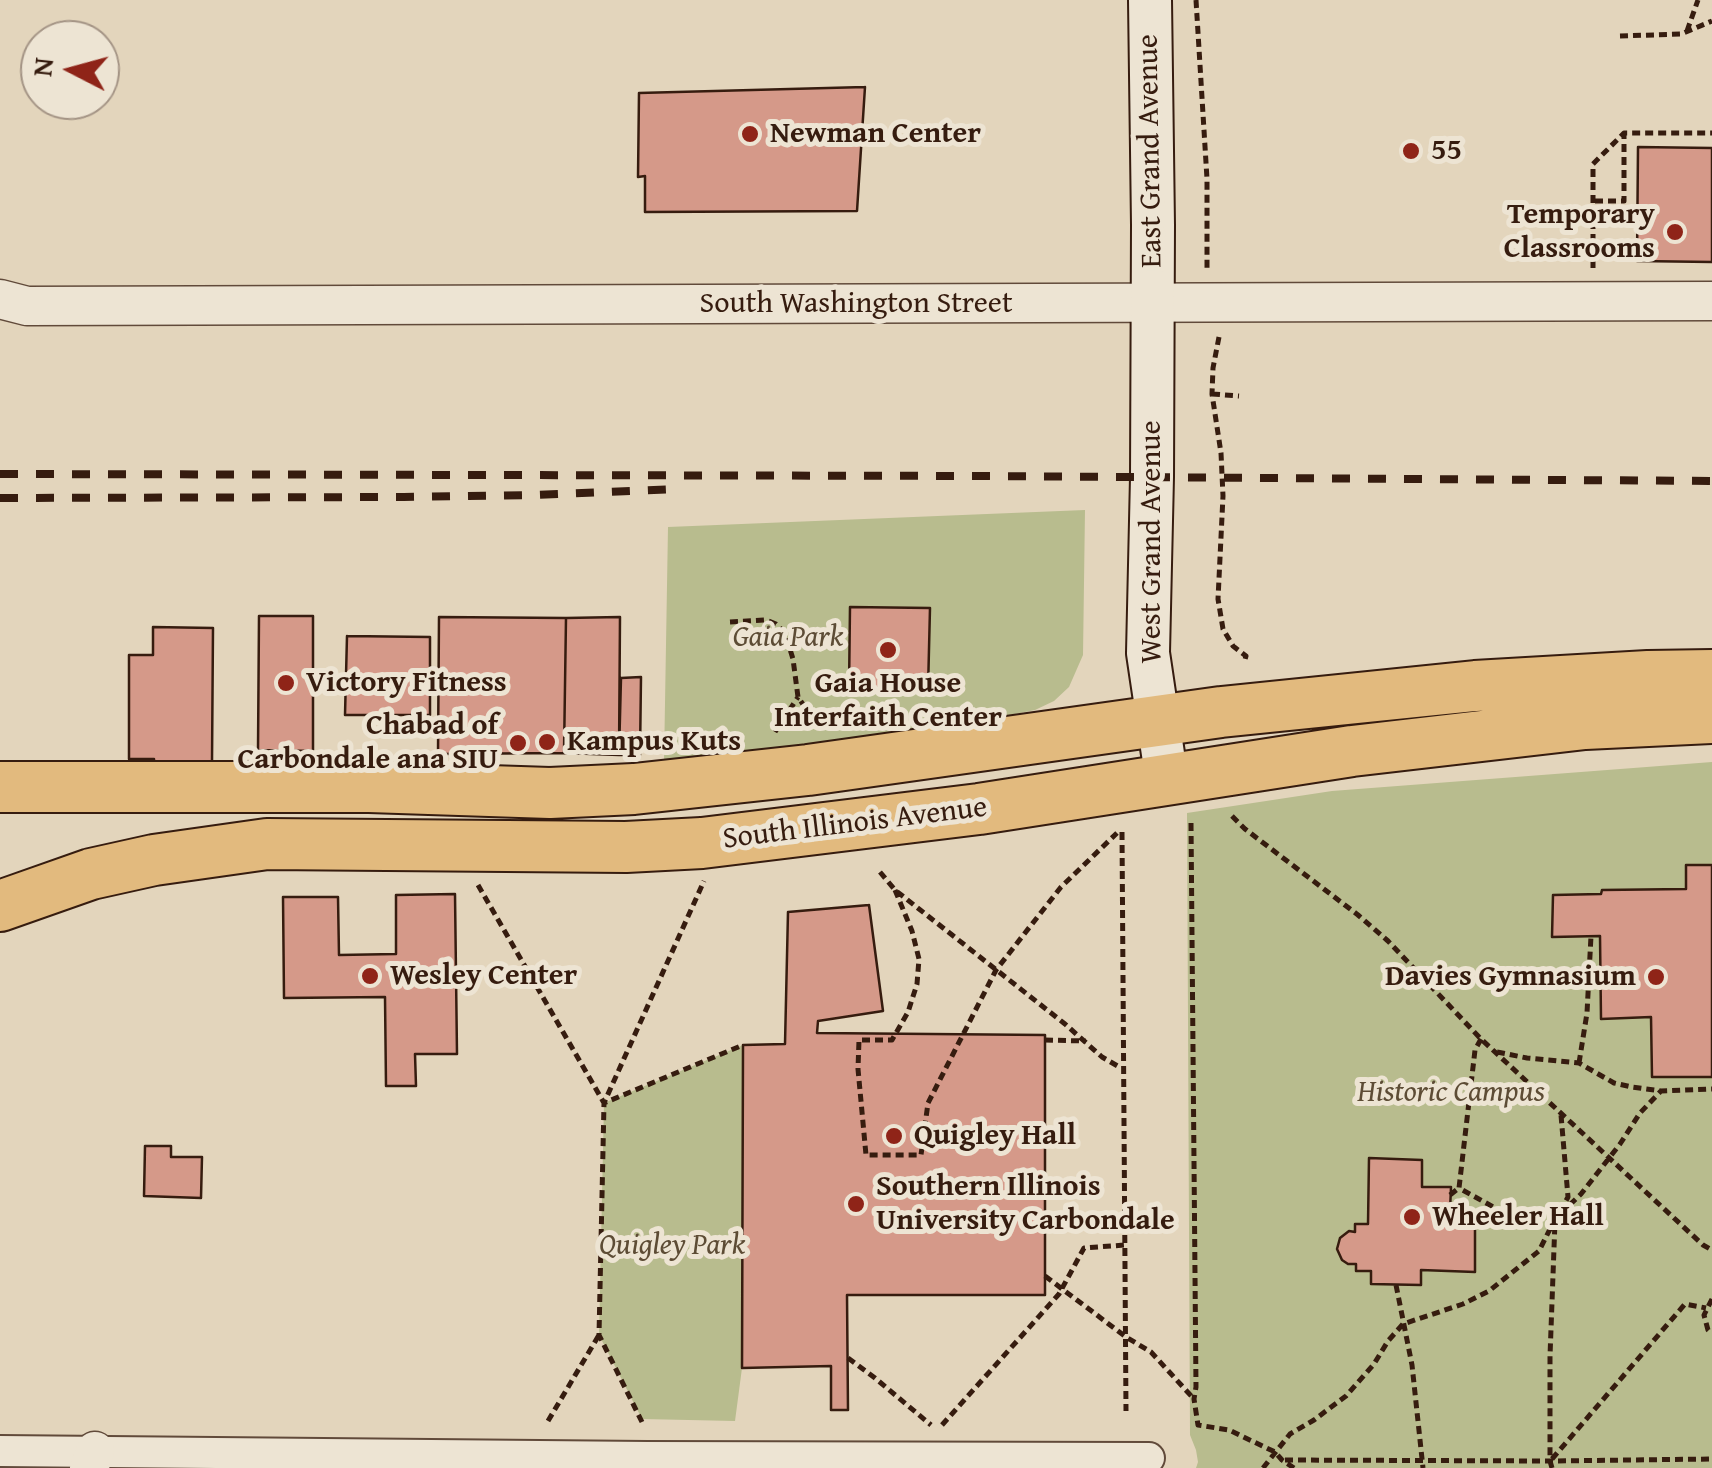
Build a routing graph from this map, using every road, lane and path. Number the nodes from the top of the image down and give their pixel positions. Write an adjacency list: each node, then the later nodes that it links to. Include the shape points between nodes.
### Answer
1 (1150, 0): 14 (main road, East Grand Avenue)
2 (1196, 0): 10 (path)
3 (1698, 0): 5 (path)
4 (1712, 21): 5 (path)
5 (1687, 32): 6 (path)
6 (1620, 36)
7 (1712, 132): 8 (path)
8 (1624, 133): 9 (path, via 1593,164); 9 (path, via 1624,202)
9 (1593, 201): 13 (path)
10 (1210, 282)
11 (0, 299): 14 (street, South Washington Street, via 27,306)
12 (1712, 301): 13 (street, South Washington Street)
13 (1593, 302): 14 (street, South Washington Street)
14 (1153, 303): 23 (main road, West Grand Avenue, via 1148,653)
15 (1219, 340): 16 (path)
16 (1212, 394): 17 (path); 19 (path, via 1223,496 1218,600 1228,639 1246,656)
17 (1239, 396)
18 (730, 622): 21 (path, via 766,620 785,633)
19 (1244, 662)
20 (1712, 676): 23 (highway, South Illinois Avenue, via 1474,686)
21 (798, 697): 24 (path); 25 (path)
22 (1712, 718): 27 (highway, South Illinois Avenue, via 1585,724 1352,752)
23 (1158, 720): 26 (highway, South Illinois Avenue, via 634,789); 27 (main road, West Grand Avenue)
24 (774, 733)
25 (830, 738)
26 (0, 788)
27 (1179, 802): 29 (highway, South Illinois Avenue, via 961,812); 63 (path)
28 (1232, 816): 36 (path, via 1378,932)
29 (722, 841): 33 (highway, South Illinois Avenue, via 626,847 267,844 91,874); 45 (path)
30 (880, 872): 32 (path)
31 (477, 882): 45 (path)
32 (895, 890): 35 (path); 35 (path, via 919,960 917,984 892,1040 859,1040 866,1155 921,1156 928,1103)
33 (0, 906)
34 (1590, 936): 41 (path)
35 (996, 970): 38 (path); 42 (path, via 1061,887 1119,833)
36 (1481, 1039): 40 (path); 48 (path)
37 (1045, 1040): 38 (path)
38 (1086, 1041): 42 (path)
39 (744, 1044): 45 (path)
40 (1496, 1052): 41 (path); 46 (path)
41 (1579, 1062): 44 (path, via 1614,1082)
42 (1122, 1069): 51 (path)
43 (1712, 1090): 44 (path)
44 (1661, 1091): 47 (path)
45 (604, 1102): 60 (path)
46 (1561, 1114): 47 (path); 50 (path, via 1568,1196)
47 (1609, 1158): 50 (path); 52 (path)
48 (1459, 1188): 49 (path); 50 (path, via 1497,1210)
49 (1450, 1195)
50 (1555, 1219): 58 (path, via 1539,1251 1489,1291); 76 (path)
51 (1125, 1244): 55 (path, via 1084,1248); 61 (path)
52 (1712, 1250)
53 (1045, 1276): 55 (path)
54 (1396, 1285): 58 (path)
55 (1062, 1288): 61 (path); 68 (path)
56 (1712, 1299): 57 (path)
57 (1706, 1308): 59 (path); 76 (path, via 1686,1304)
58 (1404, 1324): 70 (path, via 1346,1396); 73 (path)
59 (1712, 1334)
60 (600, 1336): 65 (path); 66 (path)
61 (1126, 1337): 63 (path, via 1151,1352); 64 (path)
62 (848, 1358): 67 (path)
63 (1194, 1399): 70 (path, via 1198,1425 1229,1430)
64 (1126, 1411)
65 (548, 1422)
66 (642, 1422)
67 (930, 1425)
68 (942, 1425)
69 (0, 1451): 74 (street)
70 (1275, 1452): 75 (path); 77 (path)
71 (1150, 1458): 74 (street)
72 (1712, 1458): 76 (path)
73 (1422, 1459): 75 (path); 76 (path); 79 (path)
74 (92, 1460)
75 (1282, 1460): 78 (path)
76 (1551, 1465)
77 (1263, 1468)
78 (1294, 1468)
79 (1423, 1468)

